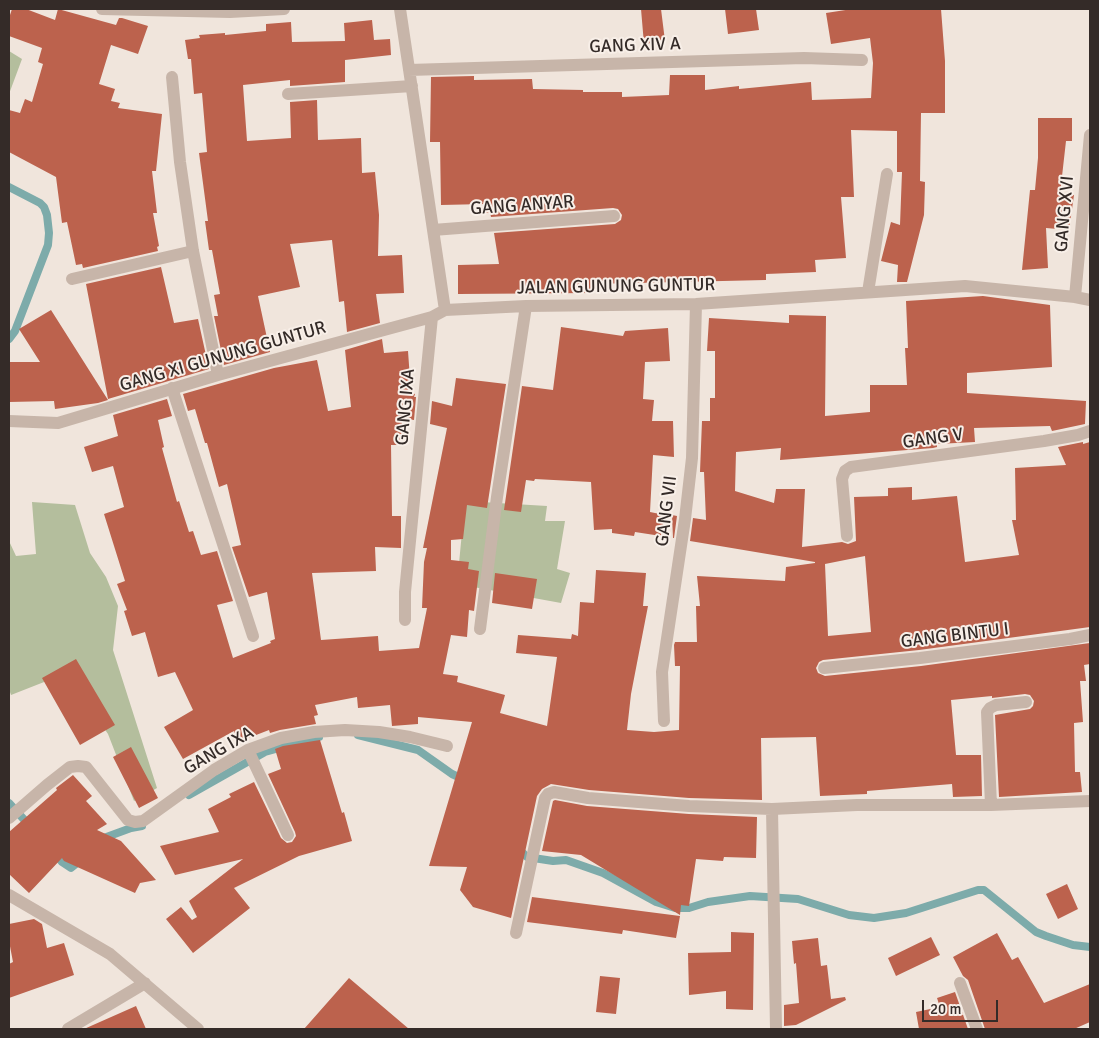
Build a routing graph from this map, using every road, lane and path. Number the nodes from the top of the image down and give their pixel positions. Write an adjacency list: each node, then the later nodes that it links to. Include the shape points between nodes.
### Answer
1 (102, 9): 2 (street)
2 (148, 9): 3 (street, via 230,12)
3 (284, 9)
4 (400, 9): 6 (street)
5 (862, 60): 6 (street, GANG XIV A, via 804,58)
6 (409, 70): 8 (street)
7 (172, 77): 14 (street)
8 (412, 86): 9 (street); 13 (street)
9 (288, 94)
10 (1090, 135): 17 (street, GANG XVI)
11 (887, 174): 16 (street)
12 (614, 216): 13 (street, GANG ANYAR)
13 (433, 230): 21 (street)
14 (193, 251): 15 (street); 23 (street)
15 (72, 279)
16 (868, 292): 17 (street, JALAN GUNUNG GUNTUR, via 966,286); 19 (street, JALAN GUNUNG GUNTUR)
17 (1076, 297): 18 (street, JALAN GUNUNG GUNTUR)
18 (1090, 300)
19 (696, 304): 20 (street, JALAN GUNUNG GUNTUR); 34 (street, GANG VII, via 692,458 662,672)
20 (526, 306): 21 (street, JALAN GUNUNG GUNTUR); 29 (street)
21 (445, 310): 22 (street, GANG XI GUNUNG GUNTUR)
22 (432, 317): 23 (street, GANG XI GUNUNG GUNTUR); 28 (street, GANG IXA)
23 (218, 375): 24 (street, GANG XI GUNUNG GUNTUR)
24 (172, 388): 25 (street, GANG XI GUNUNG GUNTUR, via 58,423); 31 (street)
25 (9, 421)
26 (1090, 431): 27 (street, GANG V, via 1044,441 851,467 842,479)
27 (847, 536)
28 (405, 620)
29 (480, 629)
30 (1090, 635): 32 (street, GANG BINTU I)
31 (253, 636)
32 (824, 668)
33 (1026, 702): 38 (street, via 996,705 987,712)
34 (664, 721)
35 (447, 746): 36 (street, GANG IXA, via 410,737 345,730 281,738)
36 (248, 750): 40 (street, GANG IXA, via 143,821 128,820 86,768 78,766 70,767 47,784); 41 (street)
37 (1090, 801): 38 (street)
38 (991, 805): 39 (street)
39 (772, 808): 43 (street, via 689,806 554,792 548,794); 48 (street)
40 (9, 818)
41 (288, 835)
42 (9, 895): 44 (street, via 110,954)
43 (516, 933)
44 (145, 983): 46 (street); 47 (street)
45 (960, 983): 49 (street)
46 (68, 1029)
47 (198, 1029)
48 (776, 1029)
49 (977, 1029)

